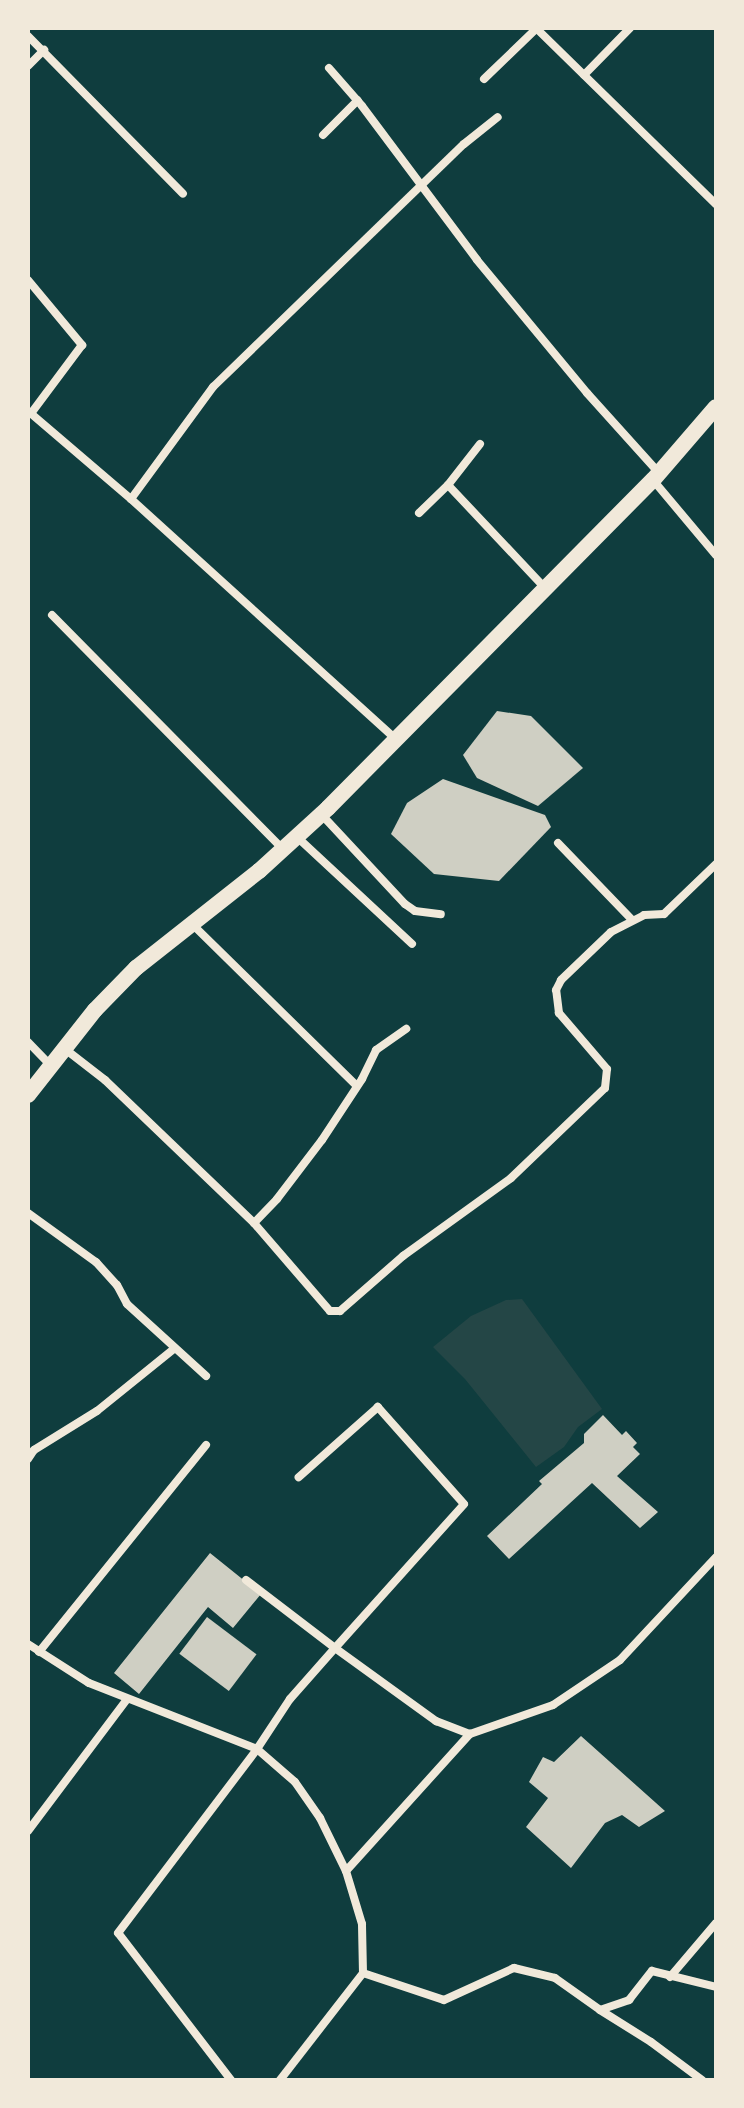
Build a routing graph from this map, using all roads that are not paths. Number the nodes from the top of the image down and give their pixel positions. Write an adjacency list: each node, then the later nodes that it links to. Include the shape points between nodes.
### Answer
1 (536, 28): 7 (street); 8 (street)
2 (630, 28): 7 (street)
3 (28, 36): 4 (street)
4 (44, 50): 5 (street); 13 (street)
5 (28, 66)
6 (329, 68): 9 (street)
7 (584, 75): 14 (street)
8 (484, 79)
9 (358, 100): 11 (street); 12 (street)
10 (498, 117): 12 (street)
11 (323, 135)
12 (422, 185): 19 (street); 21 (street, via 213,387)
13 (183, 194)
14 (716, 204)
15 (28, 280): 17 (street, via 82,345)
16 (716, 407): 19 (main road)
17 (30, 412): 21 (street)
18 (480, 444): 20 (street)
19 (656, 477): 23 (street); 24 (main road)
20 (448, 485): 22 (street); 24 (street)
21 (131, 499): 26 (street)
22 (419, 513)
23 (716, 555)
24 (544, 587): 26 (main road)
25 (52, 615): 30 (street)
26 (396, 739): 27 (main road)
27 (321, 814): 28 (main road); 32 (street, via 405,904 415,911)
28 (296, 836): 30 (main road); 35 (street)
29 (558, 843): 33 (street)
30 (283, 849): 34 (main road)
31 (716, 864): 33 (street, via 664,914)
32 (441, 914)
33 (632, 920): 43 (street, via 611,932 556,990 559,1013 607,1069 605,1088 511,1178 335,1312)
34 (192, 924): 38 (main road, via 136,968); 40 (street)
35 (412, 944)
36 (406, 1029): 40 (street, via 376,1050)
37 (28, 1042): 39 (street)
38 (65, 1048): 39 (main road); 43 (street)
39 (50, 1065): 41 (main road)
40 (357, 1086): 43 (street, via 307,1161)
41 (28, 1095)
42 (28, 1213): 44 (street, via 96,1262 127,1304)
43 (254, 1223)
44 (175, 1348): 45 (street); 47 (street)
45 (206, 1376)
46 (206, 1445): 53 (street)
47 (28, 1459)
48 (299, 1477): 52 (street, via 378,1407 464,1504)
49 (716, 1557): 55 (street, via 620,1660 553,1705)
50 (246, 1580): 52 (street)
51 (28, 1644): 53 (street)
52 (335, 1648): 55 (street, via 436,1721); 56 (street, via 290,1699)
53 (39, 1652): 54 (street)
54 (127, 1699): 56 (street); 57 (street)
55 (470, 1734): 58 (street)
56 (257, 1749): 58 (street, via 295,1782); 64 (street, via 118,1933)
57 (28, 1831)
58 (346, 1871): 60 (street, via 362,1924)
59 (716, 1923): 61 (street)
60 (363, 1973): 63 (street, via 444,2000 514,1968 555,1978); 65 (street)
61 (670, 1977): 62 (street); 63 (street, via 652,1971 629,2000)
62 (716, 1987)
63 (600, 2010): 66 (street)
64 (231, 2080)
65 (280, 2080)
66 (702, 2080)

